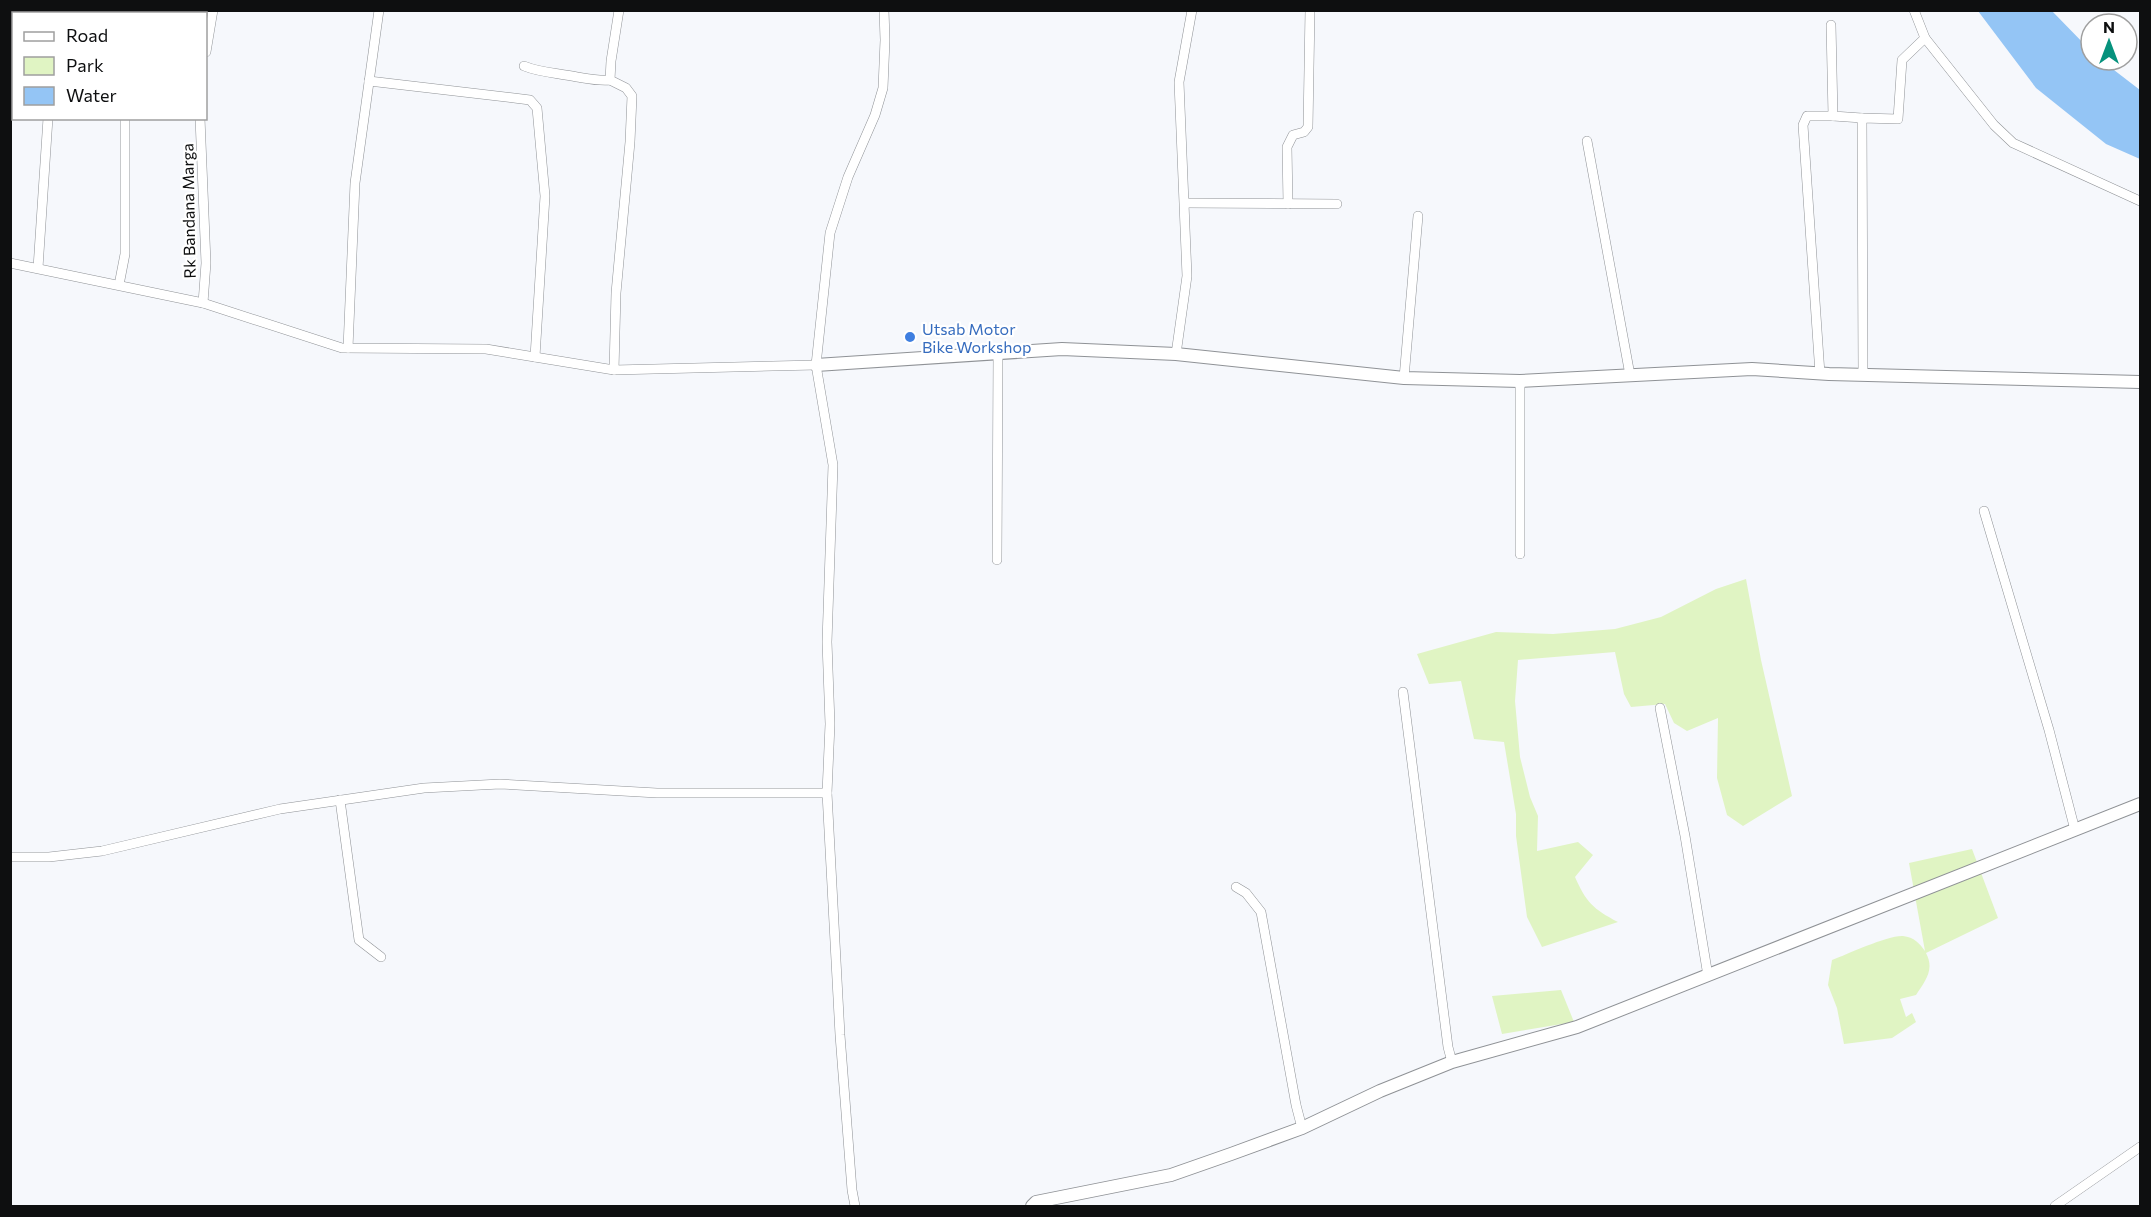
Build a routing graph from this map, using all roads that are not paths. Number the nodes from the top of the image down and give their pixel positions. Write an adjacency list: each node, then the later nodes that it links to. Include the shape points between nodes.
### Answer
1 (213, 10): 10 (street)
2 (379, 10): 13 (street)
3 (619, 10): 12 (street)
4 (884, 10): 33 (street, via 883,88 830,233)
5 (1192, 10): 21 (street, via 1179,82)
6 (1310, 10): 22 (street, via 1308,127 1293,135 1287,147)
7 (1914, 10): 9 (street)
8 (1831, 25): 14 (street)
9 (1924, 38): 15 (street, via 1902,60 1898,119); 20 (street, via 2013,143)
10 (207, 46)
11 (524, 66): 12 (street, via 592,81)
12 (610, 80): 34 (street, via 632,96 616,293)
13 (369, 81): 29 (street, via 355,183); 32 (street, via 530,100 537,108 545,196)
14 (1833, 116): 15 (street); 35 (street, via 1807,116 1803,125)
15 (1862, 118): 37 (street)
16 (48, 120): 26 (street)
17 (125, 120): 27 (street, via 125,254)
18 (200, 120): 28 (street, Rk Bandana Marga, via 206,262)
19 (1587, 141): 36 (street)
20 (2140, 201)
21 (1185, 203): 22 (street); 31 (street, via 1187,276)
22 (1288, 204): 23 (street)
23 (1337, 204)
24 (1418, 216): 38 (street)
25 (10, 263): 26 (street)
26 (38, 268): 27 (street)
27 (119, 285): 28 (street)
28 (203, 303): 29 (street)
29 (348, 348): 32 (street, via 486,349)
30 (998, 353): 31 (street, via 1062,349); 33 (street); 43 (street)
31 (1176, 354): 38 (street)
32 (535, 357): 34 (street)
33 (816, 365): 34 (street); 46 (street, via 833,465)
34 (614, 370)
35 (1820, 374): 36 (street, via 1752,369); 37 (street)
36 (1630, 375): 39 (street)
37 (1863, 375): 40 (street)
38 (1404, 378): 39 (street)
39 (1520, 381): 42 (street)
40 (2140, 382)
41 (1984, 511): 49 (street)
42 (1520, 554)
43 (997, 560)
44 (1403, 692): 54 (street)
45 (1660, 708): 53 (street)
46 (826, 793): 47 (street, via 657,793 500,784 424,788); 57 (street)
47 (340, 800): 50 (street, via 280,809 102,851); 52 (street, via 358,940)
48 (2140, 804): 49 (street)
49 (2075, 830): 53 (street)
50 (10, 857)
51 (1236, 887): 55 (street, via 1261,912)
52 (381, 957)
53 (1708, 976): 54 (street, via 1577,1027)
54 (1452, 1062): 55 (street)
55 (1302, 1128): 58 (street, via 1171,1175 1036,1202)
56 (2140, 1147): 59 (street)
57 (855, 1206)
58 (1032, 1206)
59 (2055, 1206)

